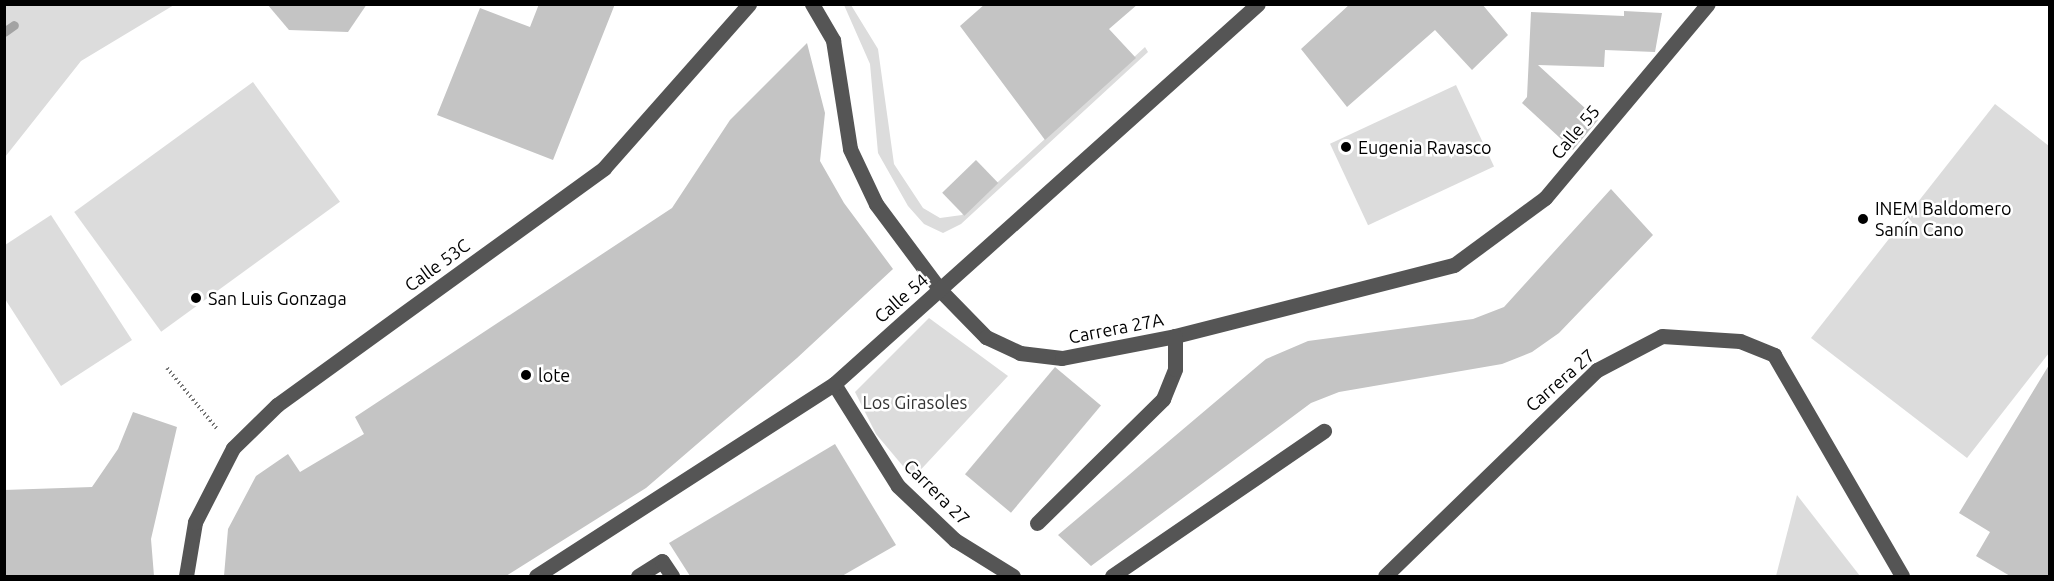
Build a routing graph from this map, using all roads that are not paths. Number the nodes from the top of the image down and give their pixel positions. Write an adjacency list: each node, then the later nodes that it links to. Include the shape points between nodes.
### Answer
1 (749, 4): 11 (street, Calle 53C, via 604,168 277,405 233,448 195,522)
2 (812, 4): 6 (street, Carrera 27A, via 842,70 857,173)
3 (1258, 4): 6 (street, Calle 54)
4 (1708, 4): 5 (street, Calle 55, via 1545,198)
5 (1454, 265): 7 (street, Carrera 27A)
6 (940, 290): 7 (street, Carrera 27A, via 986,337 1020,353 1062,358); 8 (street, Calle 54)
7 (1176, 336): 10 (street, via 1176,369 1163,399)
8 (834, 384): 12 (street, Calle 54); 15 (street, Carrera 27, via 898,486 956,540)
9 (1324, 430): 16 (street)
10 (1037, 523)
11 (186, 576)
12 (536, 576)
13 (638, 576): 14 (street, via 662,561)
14 (672, 576)
15 (1013, 576)
16 (1112, 576)
17 (1385, 576): 18 (street, Carrera 27, via 1597,370 1662,336 1740,341 1774,355)
18 (1902, 576)

